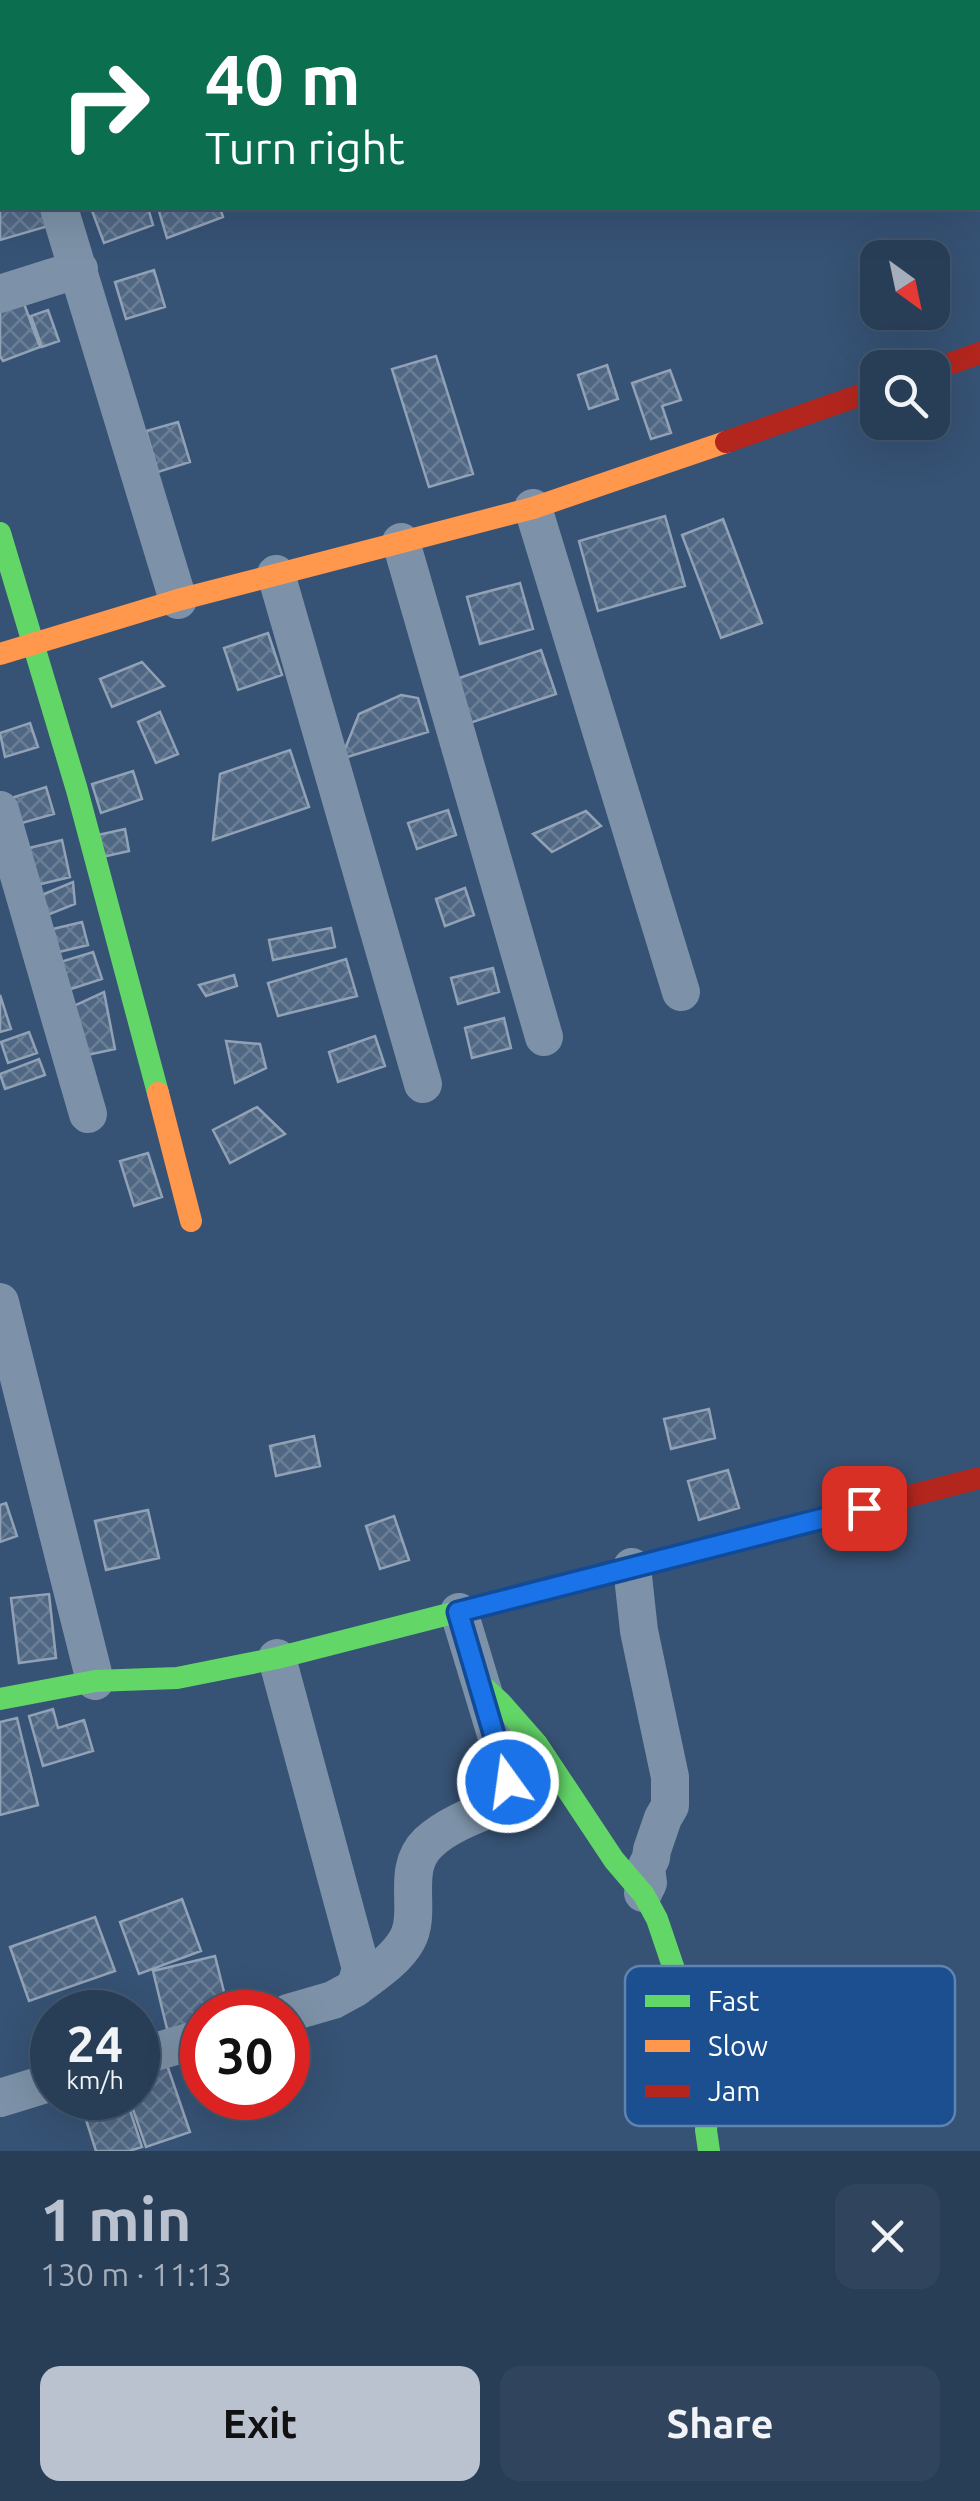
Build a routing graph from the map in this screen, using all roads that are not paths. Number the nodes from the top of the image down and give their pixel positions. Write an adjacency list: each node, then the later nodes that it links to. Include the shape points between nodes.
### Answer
1 (61, 210): 2 (street)
2 (79, 269): 3 (street); 11 (street)
3 (0, 294)
4 (980, 354): 5 (street)
5 (950, 364)
6 (860, 395): 7 (street)
7 (533, 508): 9 (street); 15 (street)
8 (0, 534): 12 (street)
9 (401, 542): 10 (street); 16 (street)
10 (276, 574): 11 (street); 17 (street)
11 (178, 600): 12 (street)
12 (36, 644): 13 (street); 19 (street)
13 (0, 654)
14 (0, 810): 18 (street)
15 (681, 992)
16 (544, 1037)
17 (423, 1084)
18 (88, 1114)
19 (191, 1221)
20 (0, 1302): 25 (street)
21 (980, 1478): 22 (street)
22 (632, 1567): 23 (street); 30 (street, via 670,1776 670,1806)
23 (458, 1612): 24 (street); 26 (street)
24 (277, 1658): 25 (street, via 177,1678); 32 (street, via 361,1968)
25 (96, 1681): 27 (street)
26 (480, 1684): 28 (street); 29 (street, via 528,1732)
27 (0, 1700)
28 (508, 1782): 29 (street, via 530,1784); 32 (street, via 512,1800 424,1846 406,1942)
29 (592, 1826): 30 (street)
30 (643, 1893): 31 (street)
31 (675, 1966)
32 (355, 1988): 33 (street)
33 (310, 2007)
34 (30, 2089): 35 (street)
35 (0, 2098)
36 (705, 2126): 37 (street)
37 (710, 2151)

